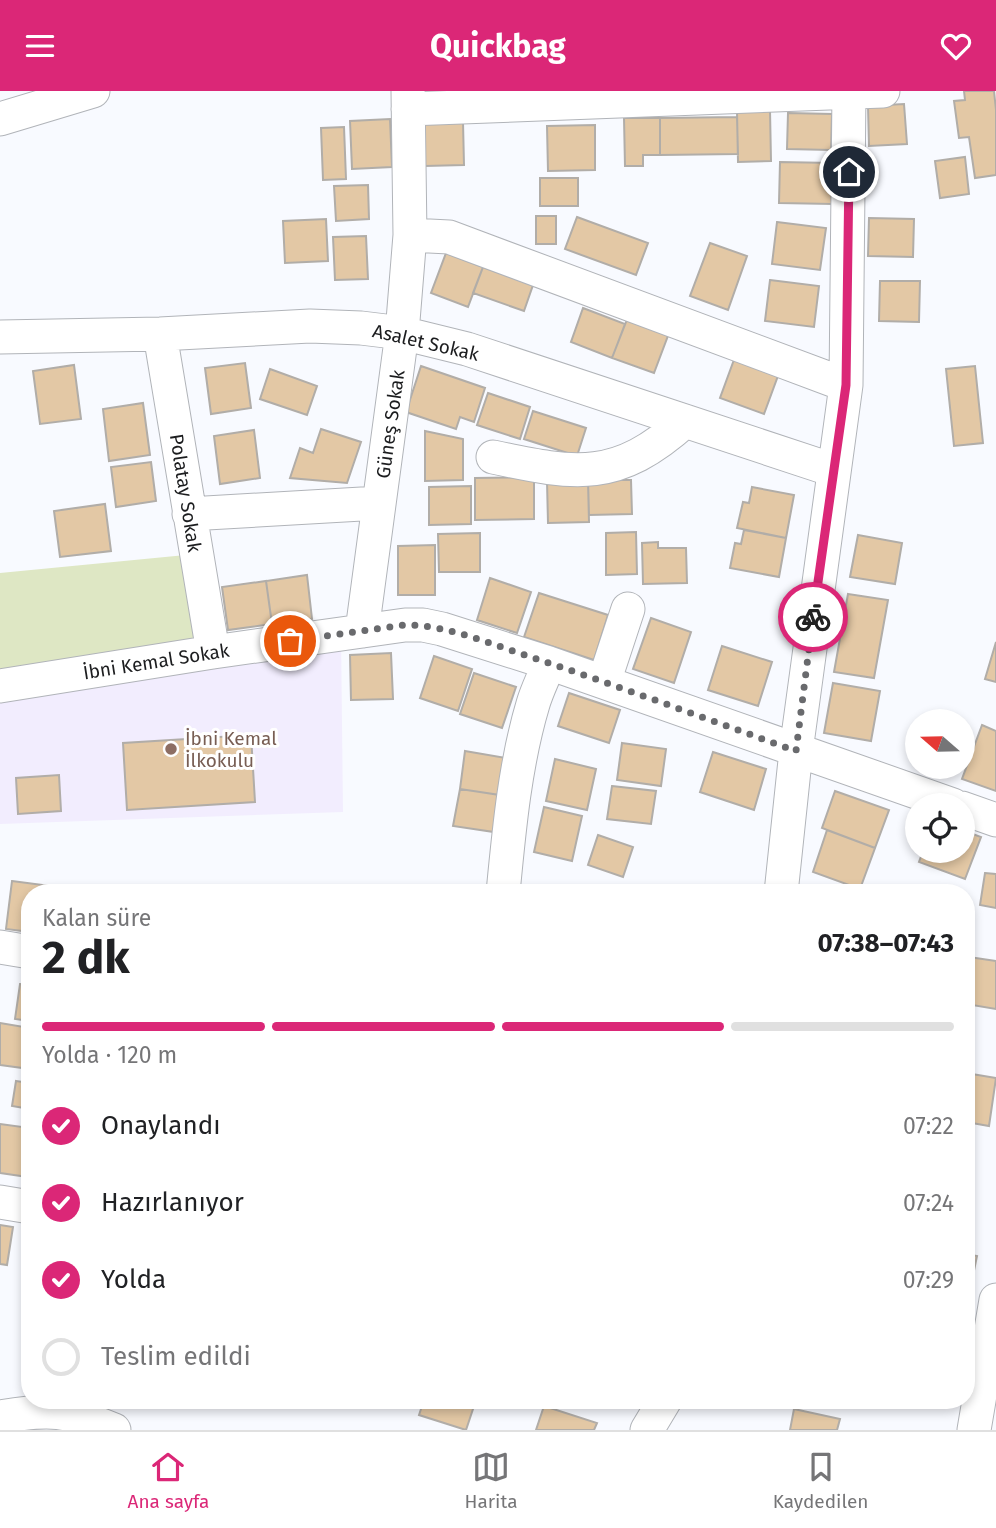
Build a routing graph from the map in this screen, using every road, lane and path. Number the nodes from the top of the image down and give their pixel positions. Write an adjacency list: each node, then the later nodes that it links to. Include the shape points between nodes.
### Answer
1 (93, 91): 5 (street)
2 (883, 91): 3 (street)
3 (849, 92): 4 (street); 10 (street)
4 (408, 100): 6 (street, Güneş Sokak)
5 (0, 119)
6 (410, 235): 7 (street, Güneş Sokak); 10 (street, via 449,237)
7 (402, 333): 8 (street, Asalet Sokak, via 310,326); 11 (street, Asalet Sokak, via 467,349); 14 (street, Güneş Sokak)
8 (160, 334): 9 (street, Asalet Sokak); 15 (street, Polatay Sokak)
9 (0, 337)
10 (846, 385): 13 (street)
11 (685, 421): 12 (street, via 643,454 599,469 534,466); 13 (street, Asalet Sokak)
12 (493, 457)
13 (833, 470): 22 (street)
14 (379, 503): 15 (street); 17 (street, Güneş Sokak)
15 (189, 514): 18 (street, Polatay Sokak)
16 (628, 609): 20 (street)
17 (362, 631): 18 (street, İbni Kemal Sokak); 19 (street, İbni Kemal Sokak, via 423,625)
18 (213, 652): 21 (street, İbni Kemal Sokak)
19 (549, 663): 20 (street, İbni Kemal Sokak); 26 (street, via 533,704 521,761)
20 (604, 682): 22 (street, İbni Kemal Sokak)
21 (0, 686)
22 (796, 751): 23 (street, İbni Kemal Sokak); 27 (street)
23 (918, 793)
24 (975, 813): 25 (street)
25 (996, 820)
26 (504, 884)
27 (782, 884)
28 (0, 947): 29 (street)
29 (21, 950)
30 (0, 1202): 31 (street)
31 (21, 1206)
32 (996, 1300): 33 (street)
33 (991, 1358): 38 (street)
34 (660, 1409): 37 (street)
35 (0, 1417): 36 (street, via 56,1411)
36 (114, 1430)
37 (647, 1430)
38 (974, 1430)

